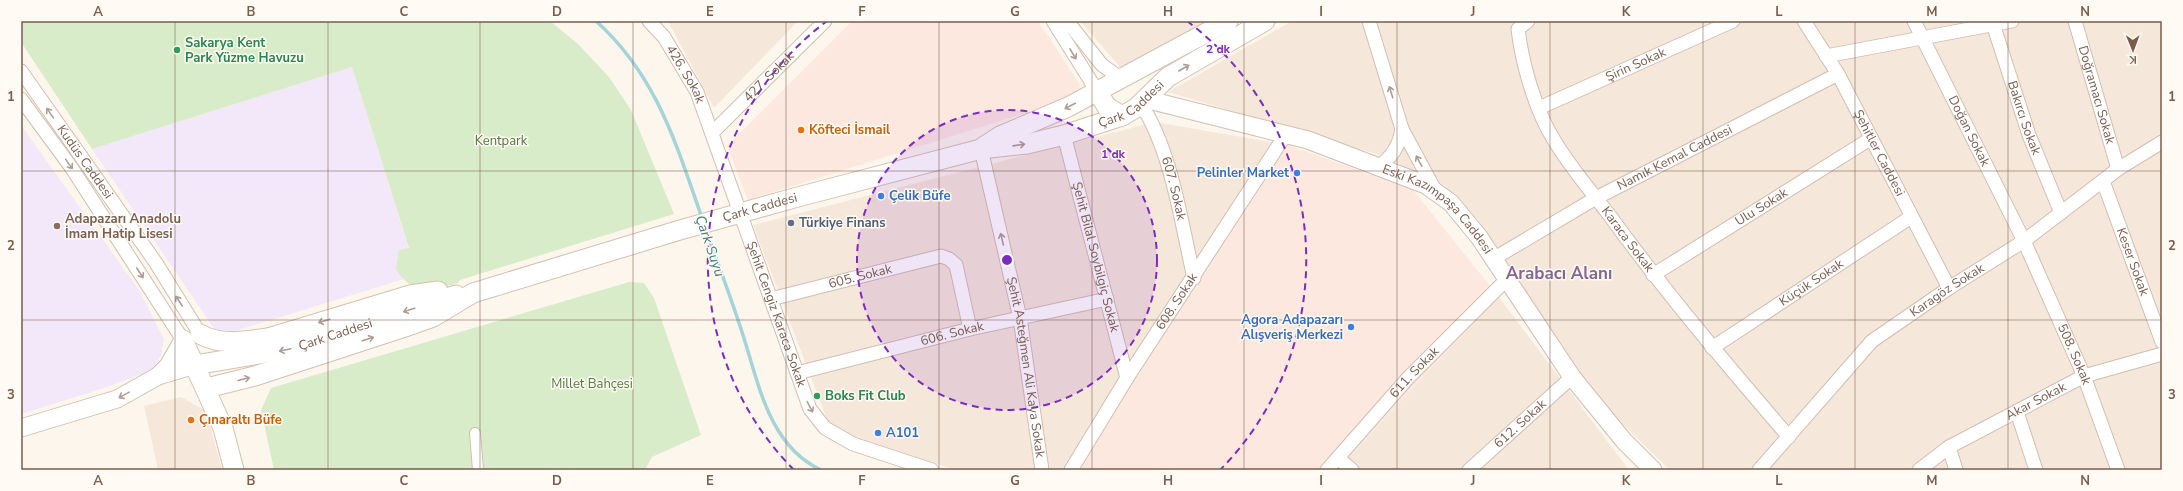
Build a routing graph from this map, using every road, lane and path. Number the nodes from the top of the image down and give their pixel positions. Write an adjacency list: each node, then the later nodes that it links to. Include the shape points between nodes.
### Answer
1 (649, 21): 27 (street, 426. Sokak, via 664,37 697,92)
2 (825, 21): 27 (street, 427. Sokak)
3 (1053, 21): 20 (street, one-way to 20)
4 (1067, 21): 19 (street, via 1102,65)
5 (1228, 21): 19 (main road, Çark Caddesi)
6 (1265, 21): 22 (main road, Çark Caddesi, one-way to 6, via 1168,77)
7 (1369, 21): 26 (street, one-way to 7)
8 (1528, 21): 23 (street, Karaca Sokak, via 1518,28 1520,52)
9 (1733, 21): 23 (street, Şirin Sokak)
10 (1804, 21): 16 (street, Şehitler Caddesi)
11 (1914, 21): 15 (street, Doğan Sokak)
12 (2012, 21): 14 (street)
13 (2075, 21): 34 (street, Doğramacı Sokak)
14 (1993, 23): 15 (street); 38 (street, Bakırcı Sokak, via 2029,135)
15 (1922, 38): 16 (street); 41 (street, Doğan Sokak)
16 (1826, 56): 18 (street, Şehitler Caddesi)
17 (21, 71): 52 (street, Kudüs Caddesi, one-way to 17, via 156,264)
18 (1838, 74): 30 (street, Şehitler Caddesi); 37 (street, Namık Kemal Caddesi)
19 (1120, 78): 20 (main road, Çark Caddesi); 22 (main road, via 1136,84 1141,89)
20 (1098, 91): 25 (main road, via 1107,106); 32 (main road, Çark Caddesi, one-way to 32, via 1068,107 1000,136)
21 (21, 99): 24 (street, Kudüs Caddesi)
22 (1143, 102): 25 (main road, Çark Caddesi); 28 (street, Eski Kazımpaşa Caddesi); 44 (street, 607. Sokak, via 1168,170)
23 (1539, 108): 37 (street, Karaca Sokak, via 1554,140)
24 (27, 114): 52 (street, Kudüs Caddesi, one-way to 52, via 71,167)
25 (1122, 116): 29 (main road, Çark Caddesi)
26 (1402, 129): 33 (street, via 1399,145 1390,158); 36 (street, one-way to 26)
27 (712, 133): 39 (street, Şehit Cengiz Karaca Sokak)
28 (1286, 134): 33 (street, Eski Kazımpaşa Caddesi); 44 (street, 608. Sokak)
29 (1064, 135): 32 (main road, Çark Caddesi, one-way to 29, via 1027,144); 49 (street, Şehit Bilal Soybilgiç Sokak)
30 (1870, 139): 40 (street, Şehitler Caddesi); 43 (street, Ulu Sokak)
31 (2162, 142): 34 (street, Karagöz Sokak)
32 (981, 149): 39 (main road, Çark Caddesi); 50 (street, Şehit Asteğmen Ali Kaya Sokak, one-way to 32)
33 (1380, 166): 36 (street, Eski Kazımpaşa Caddesi, via 1426,185)
34 (2118, 169): 35 (street, Karagöz Sokak)
35 (2103, 181): 38 (street, Karagöz Sokak); 53 (street, Keser Sokak)
36 (1436, 192): 42 (street, Eski Kazımpaşa Caddesi, via 1451,203)
37 (1596, 198): 42 (street, Namık Kemal Caddesi); 43 (street, Karaca Sokak)
38 (2061, 213): 41 (street, Karagöz Sokak)
39 (735, 214): 47 (main road, Çark Caddesi); 48 (street, Şehit Cengiz Karaca Sokak)
40 (1911, 217): 46 (street, Şehitler Caddesi); 54 (street, Küçük Sokak)
41 (2024, 241): 46 (street, Karagöz Sokak); 59 (street, 508. Sokak)
42 (1493, 259): 45 (street, Eski Kazımpaşa Caddesi)
43 (1653, 275): 54 (street, Karaca Sokak)
44 (1194, 278): 61 (street, 608. Sokak)
45 (1506, 279): 60 (street, Eski Kazımpaşa Caddesi); 68 (street, 611. Sokak, via 1408,378)
46 (1949, 288): 66 (street, Karagöz Sokak, via 1872,340)
47 (465, 294): 52 (main road, one-way to 52, via 432,291 410,295 268,338 222,341); 56 (main road, Çark Caddesi, one-way to 56, via 295,348); 62 (main road, Çark Caddesi, one-way to 47, via 255,376 405,328 433,317)
48 (772, 299): 51 (street, 605. Sokak, via 941,256 949,258 956,265); 57 (street, Şehit Cengiz Karaca Sokak)
49 (1107, 299): 50 (street, 606. Sokak); 61 (street, Şehit Bilal Soybilgiç Sokak)
50 (1020, 318): 51 (street, 606. Sokak); 72 (street, Şehit Asteğmen Ali Kaya Sokak)
51 (970, 329): 57 (street, 606. Sokak)
52 (192, 337): 56 (main road); 58 (street)
53 (2162, 342)
54 (1712, 348): 66 (street, Karaca Sokak)
55 (2162, 354): 59 (street, Akar Sokak)
56 (202, 364): 58 (street); 62 (main road)
57 (797, 373): 71 (street, Şehit Cengiz Karaca Sokak, one-way to 71, via 810,409 825,428 852,444)
58 (158, 376): 64 (street, one-way to 64, via 117,399)
59 (2084, 376): 63 (street, Akar Sokak); 82 (street, 508. Sokak)
60 (1572, 377): 76 (street, 612. Sokak); 77 (street, Eski Kazımpaşa Caddesi, via 1624,441)
61 (1127, 378): 73 (street, 608. Sokak)
62 (207, 388): 69 (main road, via 223,428)
63 (2016, 412): 67 (street, Akar Sokak); 81 (street)
64 (21, 428)
65 (475, 433): 70 (street)
66 (1789, 437): 78 (street, Karagöz Sokak)
67 (1949, 447): 79 (street, Akar Sokak); 80 (street)
68 (1338, 458): 74 (street, 611. Sokak); 75 (street)
69 (234, 470)
70 (478, 470)
71 (932, 470)
72 (1042, 470)
73 (1071, 470)
74 (1327, 470)
75 (1352, 470)
76 (1469, 470)
77 (1653, 470)
78 (1759, 470)
79 (1919, 470)
80 (1956, 470)
81 (2036, 470)
82 (2118, 470)

